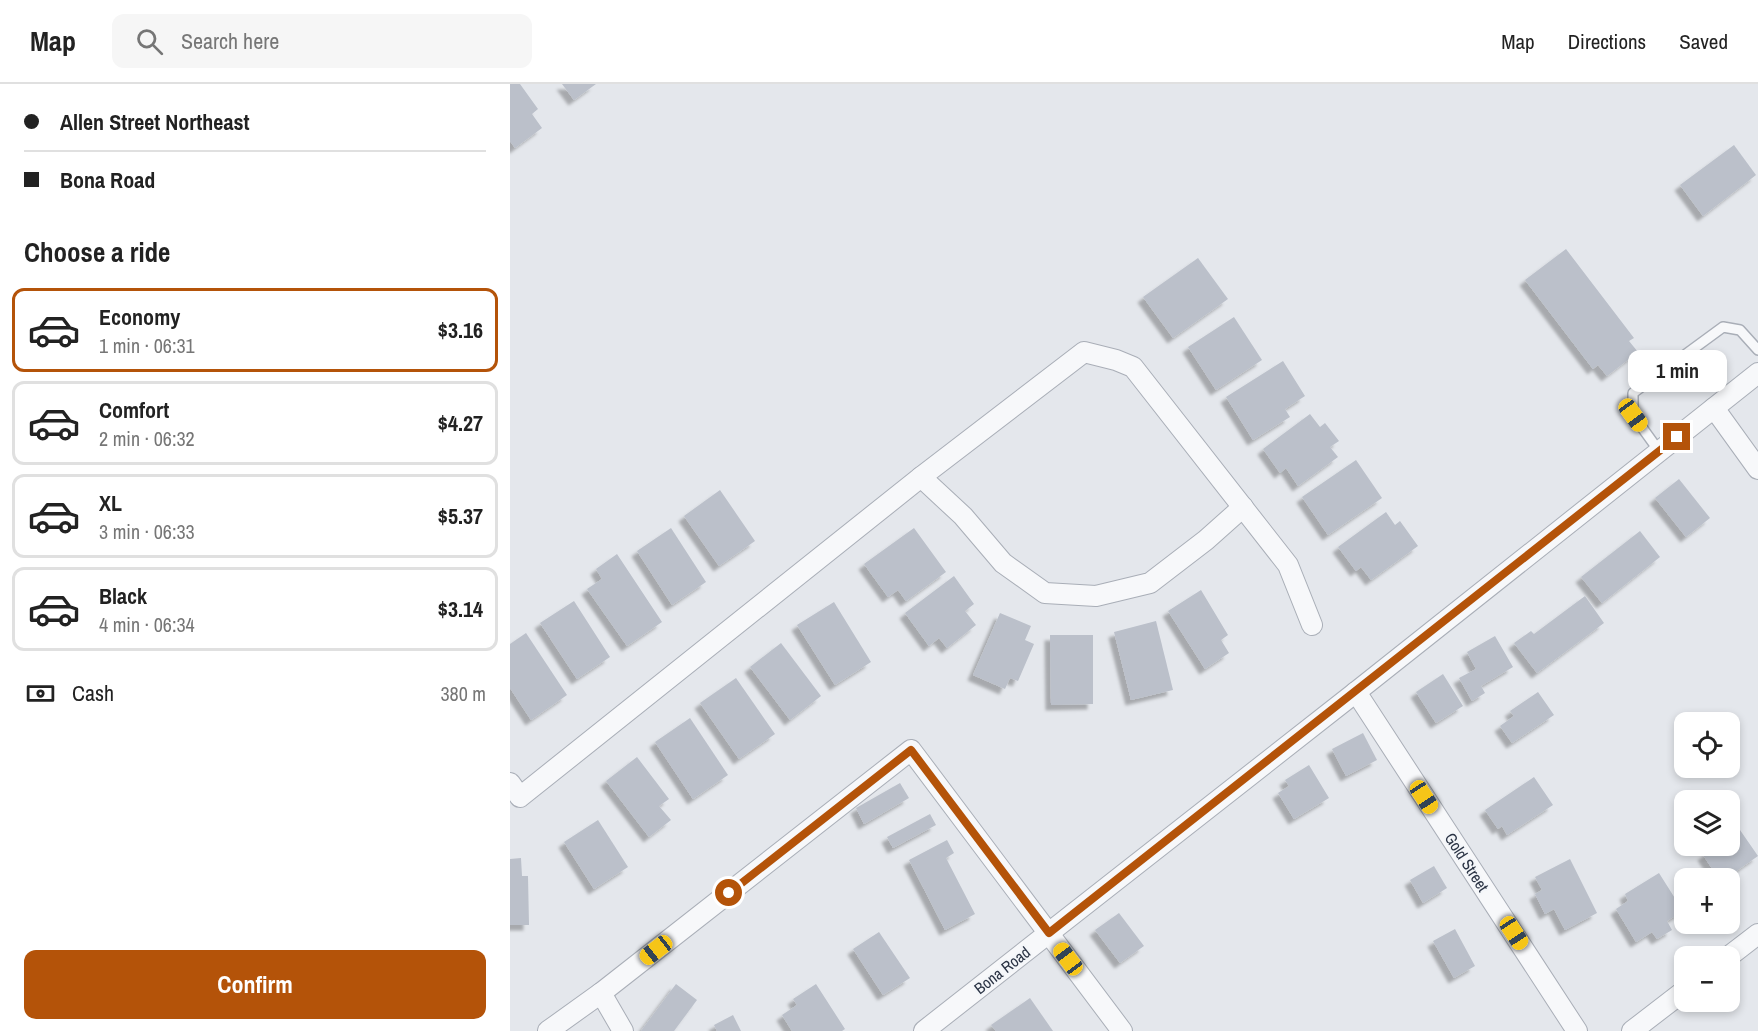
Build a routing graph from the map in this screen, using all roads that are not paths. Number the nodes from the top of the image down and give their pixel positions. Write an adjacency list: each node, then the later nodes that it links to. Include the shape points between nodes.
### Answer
1 (1758, 350): 4 (lane, via 1740,330 1723,327 1634,393 1633,415)
2 (1758, 373): 3 (street, Bona Road)
3 (1714, 408): 4 (street, Bona Road); 5 (street)
4 (1659, 452): 9 (street, Bona Road)
5 (1758, 469)
6 (921, 477): 7 (street, via 963,516 1003,563 1045,593 1096,596 1150,583); 7 (street, via 1084,352 1133,367); 10 (street, via 520,797)
7 (1243, 507): 8 (street, via 1288,565)
8 (1312, 625)
9 (1356, 692): 11 (street, Bona Road); 20 (street, Gold Street)
10 (510, 783)
11 (1049, 933): 14 (street, via 911,750); 18 (street, Bona Road); 19 (street)
12 (1758, 934): 13 (street)
13 (1740, 948)
14 (601, 993): 16 (street); 17 (street)
15 (1674, 999): 21 (street)
16 (548, 1031)
17 (623, 1031)
18 (924, 1031)
19 (1122, 1031)
20 (1578, 1031)
21 (1632, 1031)

